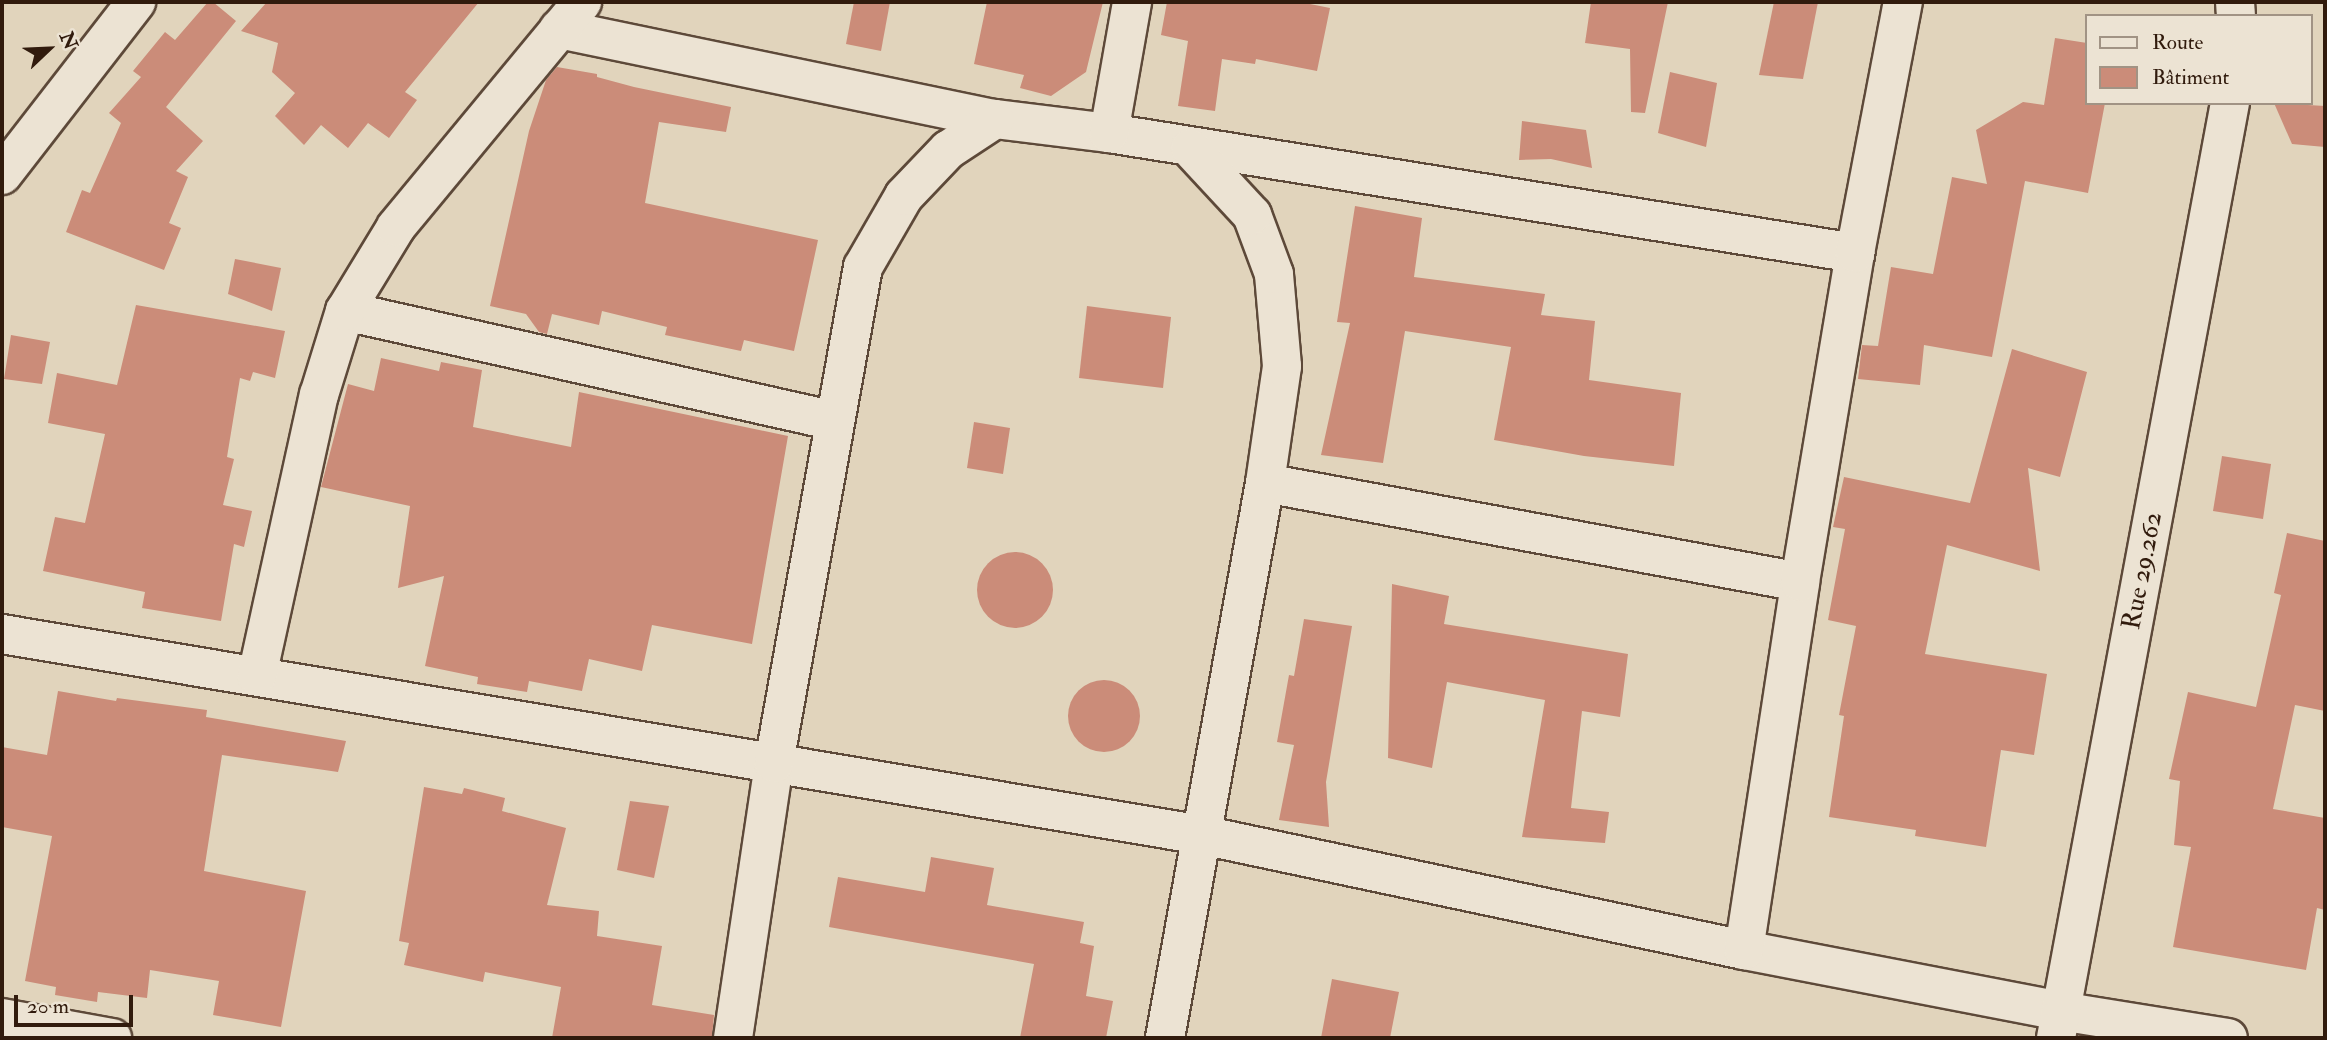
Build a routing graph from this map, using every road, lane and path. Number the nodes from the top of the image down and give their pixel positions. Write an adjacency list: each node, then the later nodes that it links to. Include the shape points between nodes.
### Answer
1 (136, 2): 9 (street)
2 (1132, 2): 7 (street)
3 (1903, 2): 10 (street)
4 (570, 15): 6 (street); 11 (street, via 396,227)
5 (2230, 105): 21 (street, Rue 29.262)
6 (995, 119): 7 (street); 12 (street, via 948,150 904,196 863,267)
7 (1109, 133): 8 (street)
8 (1190, 148): 10 (street); 13 (street, via 1252,215 1274,274 1282,366)
9 (2, 174)
10 (1855, 253): 14 (street)
11 (345, 311): 12 (street); 16 (street, via 319,395)
12 (835, 421): 17 (street)
13 (1265, 483): 14 (street); 18 (street)
14 (1800, 582): 19 (street)
15 (2, 634): 16 (street)
16 (257, 676): 17 (street)
17 (774, 764): 18 (street); 23 (street)
18 (1202, 835): 19 (street); 24 (street)
19 (1744, 950): 21 (street)
20 (2, 1018): 22 (street)
21 (2058, 1024): 25 (street)
22 (112, 1038)
23 (733, 1038)
24 (1165, 1038)
25 (2228, 1038)

